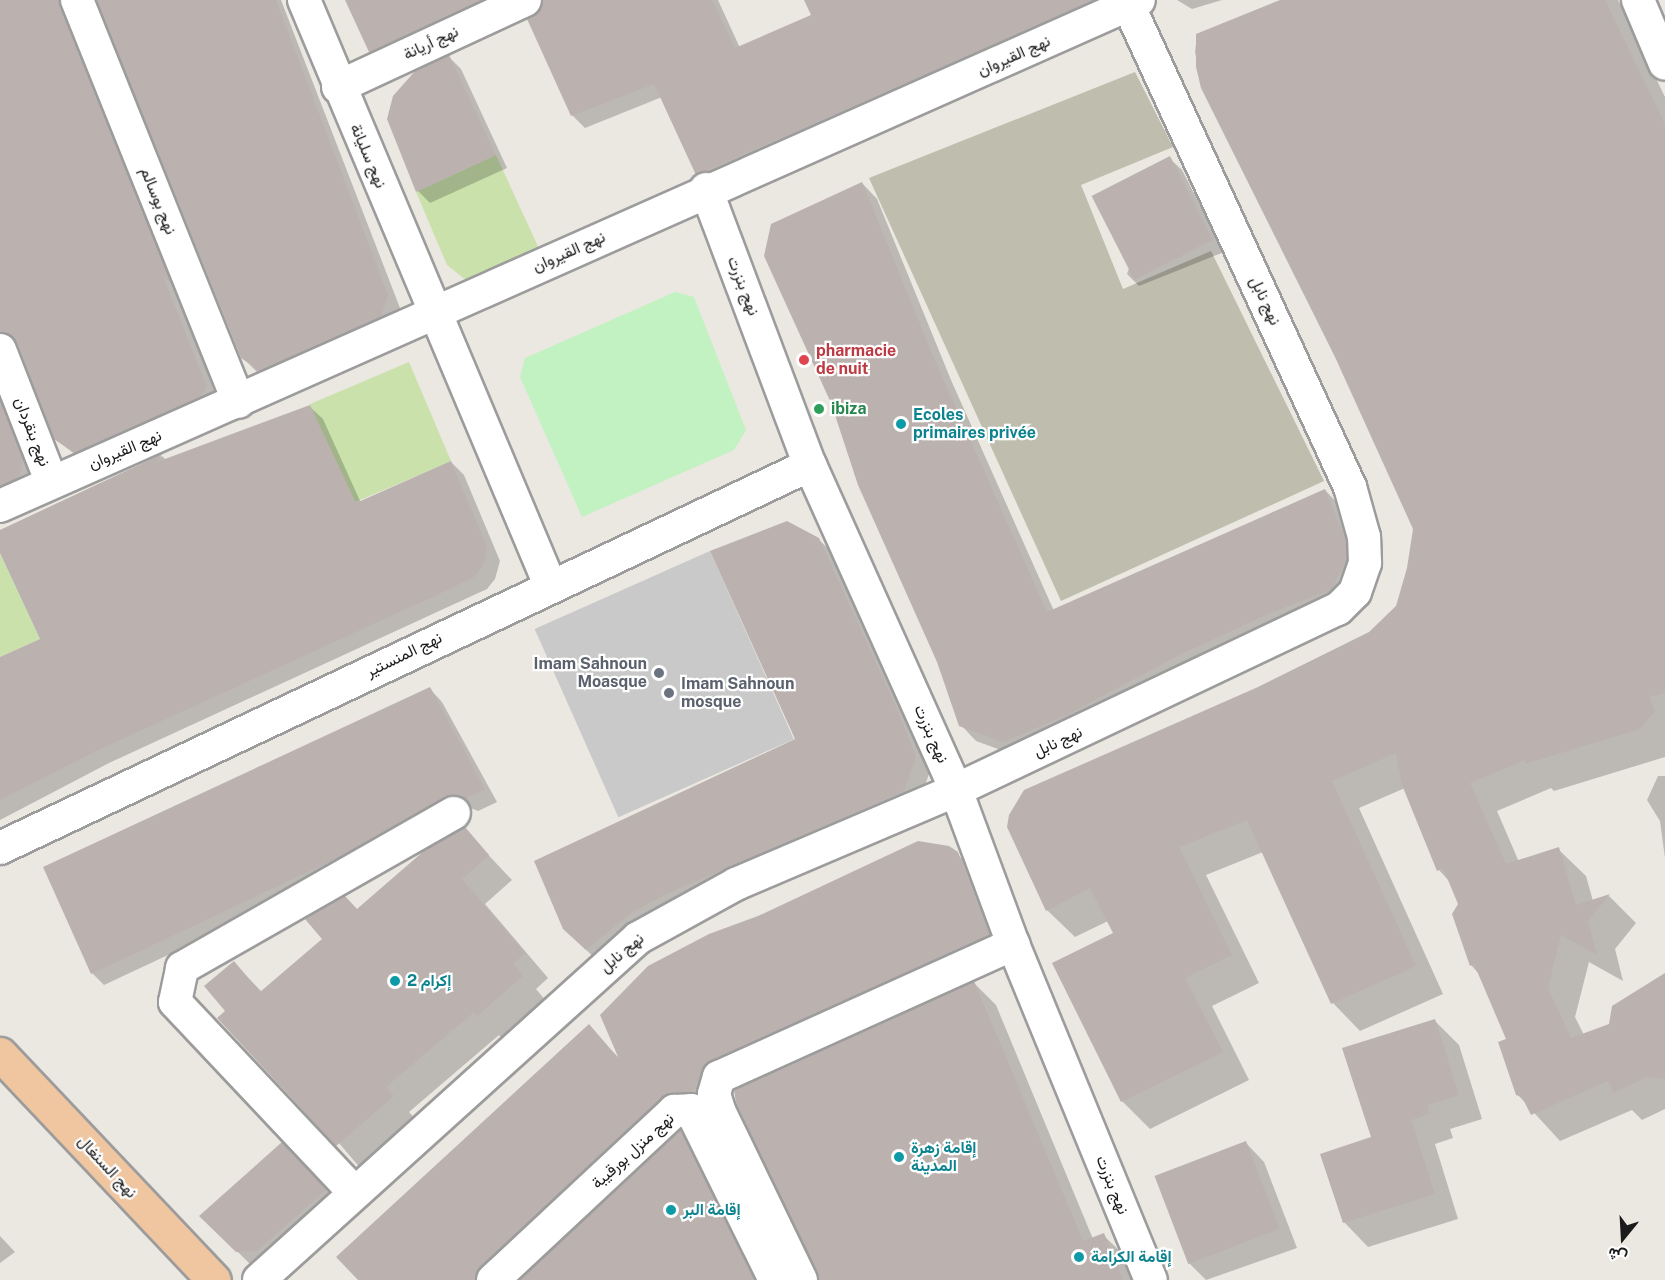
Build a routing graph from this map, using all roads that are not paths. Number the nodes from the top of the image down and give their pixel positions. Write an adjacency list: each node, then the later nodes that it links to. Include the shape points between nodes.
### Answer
1 (77, 0): 11 (street, نهج بوسالم)
2 (304, 0): 7 (street, نهج سليانة)
3 (525, 0): 7 (street, نهج أريانة)
4 (1638, 0): 6 (street)
5 (1131, 2): 8 (street, نهج القيروان, via 826,142); 16 (street, نهج نابل, via 1350,487 1364,537 1362,579 1338,609)
6 (1665, 64)
7 (338, 87): 9 (street, نهج سليانة)
8 (706, 189): 9 (street, نهج القيروان); 12 (street, نهج بنزرت)
9 (435, 312): 11 (street, نهج القيروان); 15 (street, نهج سليانة)
10 (0, 350): 13 (street, نهج بنقردان)
11 (239, 402): 13 (street, نهج القيروان)
12 (810, 465): 15 (street, نهج المنستير); 16 (street, نهج بنزرت)
13 (51, 481): 14 (street, نهج القيروان)
14 (0, 506)
15 (550, 585): 18 (street, نهج المنستير)
16 (956, 790): 19 (street, نهج بنزرت); 21 (street, نهج نابل, via 736,884 638,938)
17 (454, 813): 21 (street, via 182,968 175,1002)
18 (0, 848)
19 (1013, 944): 26 (street, via 719,1077 714,1094 719,1110); 27 (street, نهج بنزرت)
20 (0, 1054): 22 (main road, نهج السنغال)
21 (354, 1192): 23 (street, نهج نابل)
22 (214, 1280)
23 (260, 1280)
24 (493, 1280): 25 (street, نهج منزل بورقيبة, via 674,1112 691,1110)
25 (775, 1280)
26 (801, 1280)
27 (1151, 1280)

